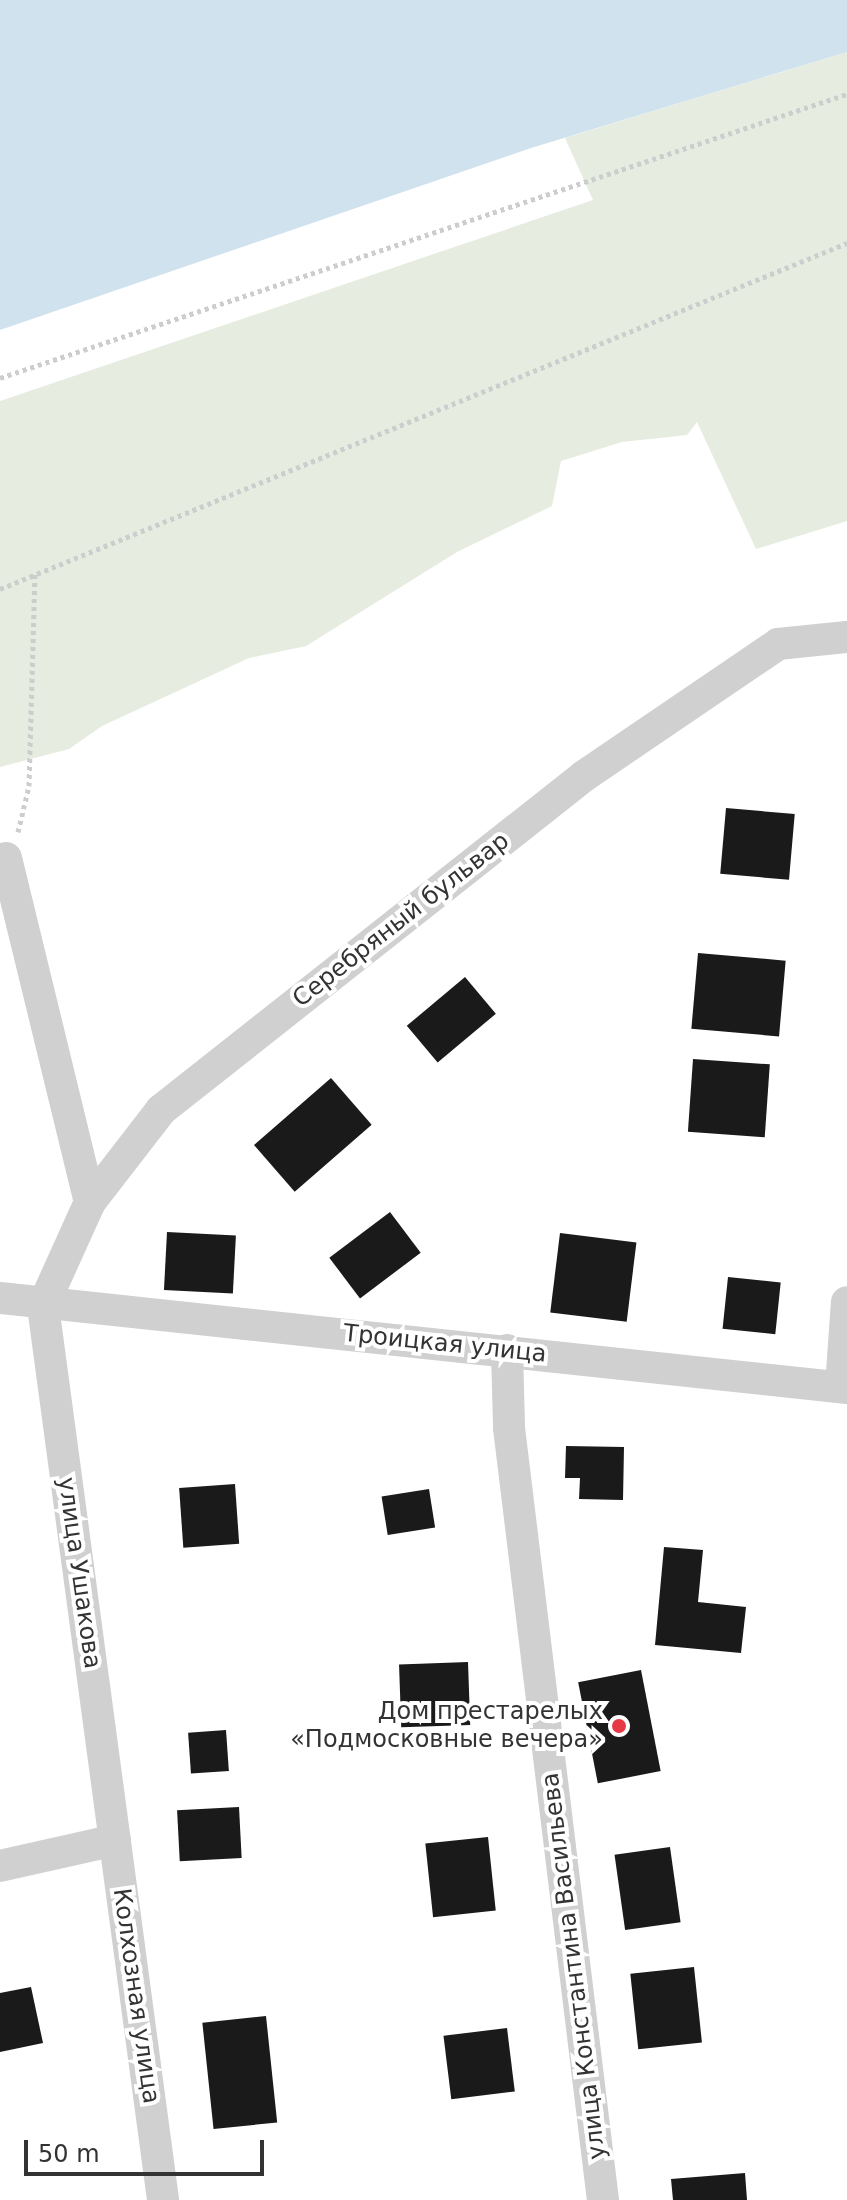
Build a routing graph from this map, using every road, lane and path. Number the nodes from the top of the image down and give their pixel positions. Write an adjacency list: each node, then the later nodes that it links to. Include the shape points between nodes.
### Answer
1 (847, 94): 3 (path)
2 (847, 243): 4 (path)
3 (0, 378)
4 (35, 574): 5 (path); 7 (path, via 29,786 23,820)
5 (0, 589)
6 (847, 637): 8 (street, Серебряный бульвар, via 778,644 584,776 161,1110)
7 (6, 858): 8 (street)
8 (90, 1202): 11 (street, Серебряный бульвар)
9 (0, 1298): 11 (street, Троицкая улица)
10 (847, 1302): 13 (street)
11 (43, 1306): 12 (street, Троицкая улица); 14 (street, улица Ушакова)
12 (507, 1350): 13 (street, Троицкая улица); 17 (street, улица Константина Васильева, via 509,1428)
13 (844, 1387)
14 (115, 1840): 15 (street); 16 (street, Колхозная улица)
15 (0, 1866)
16 (163, 2200)
17 (603, 2200)

